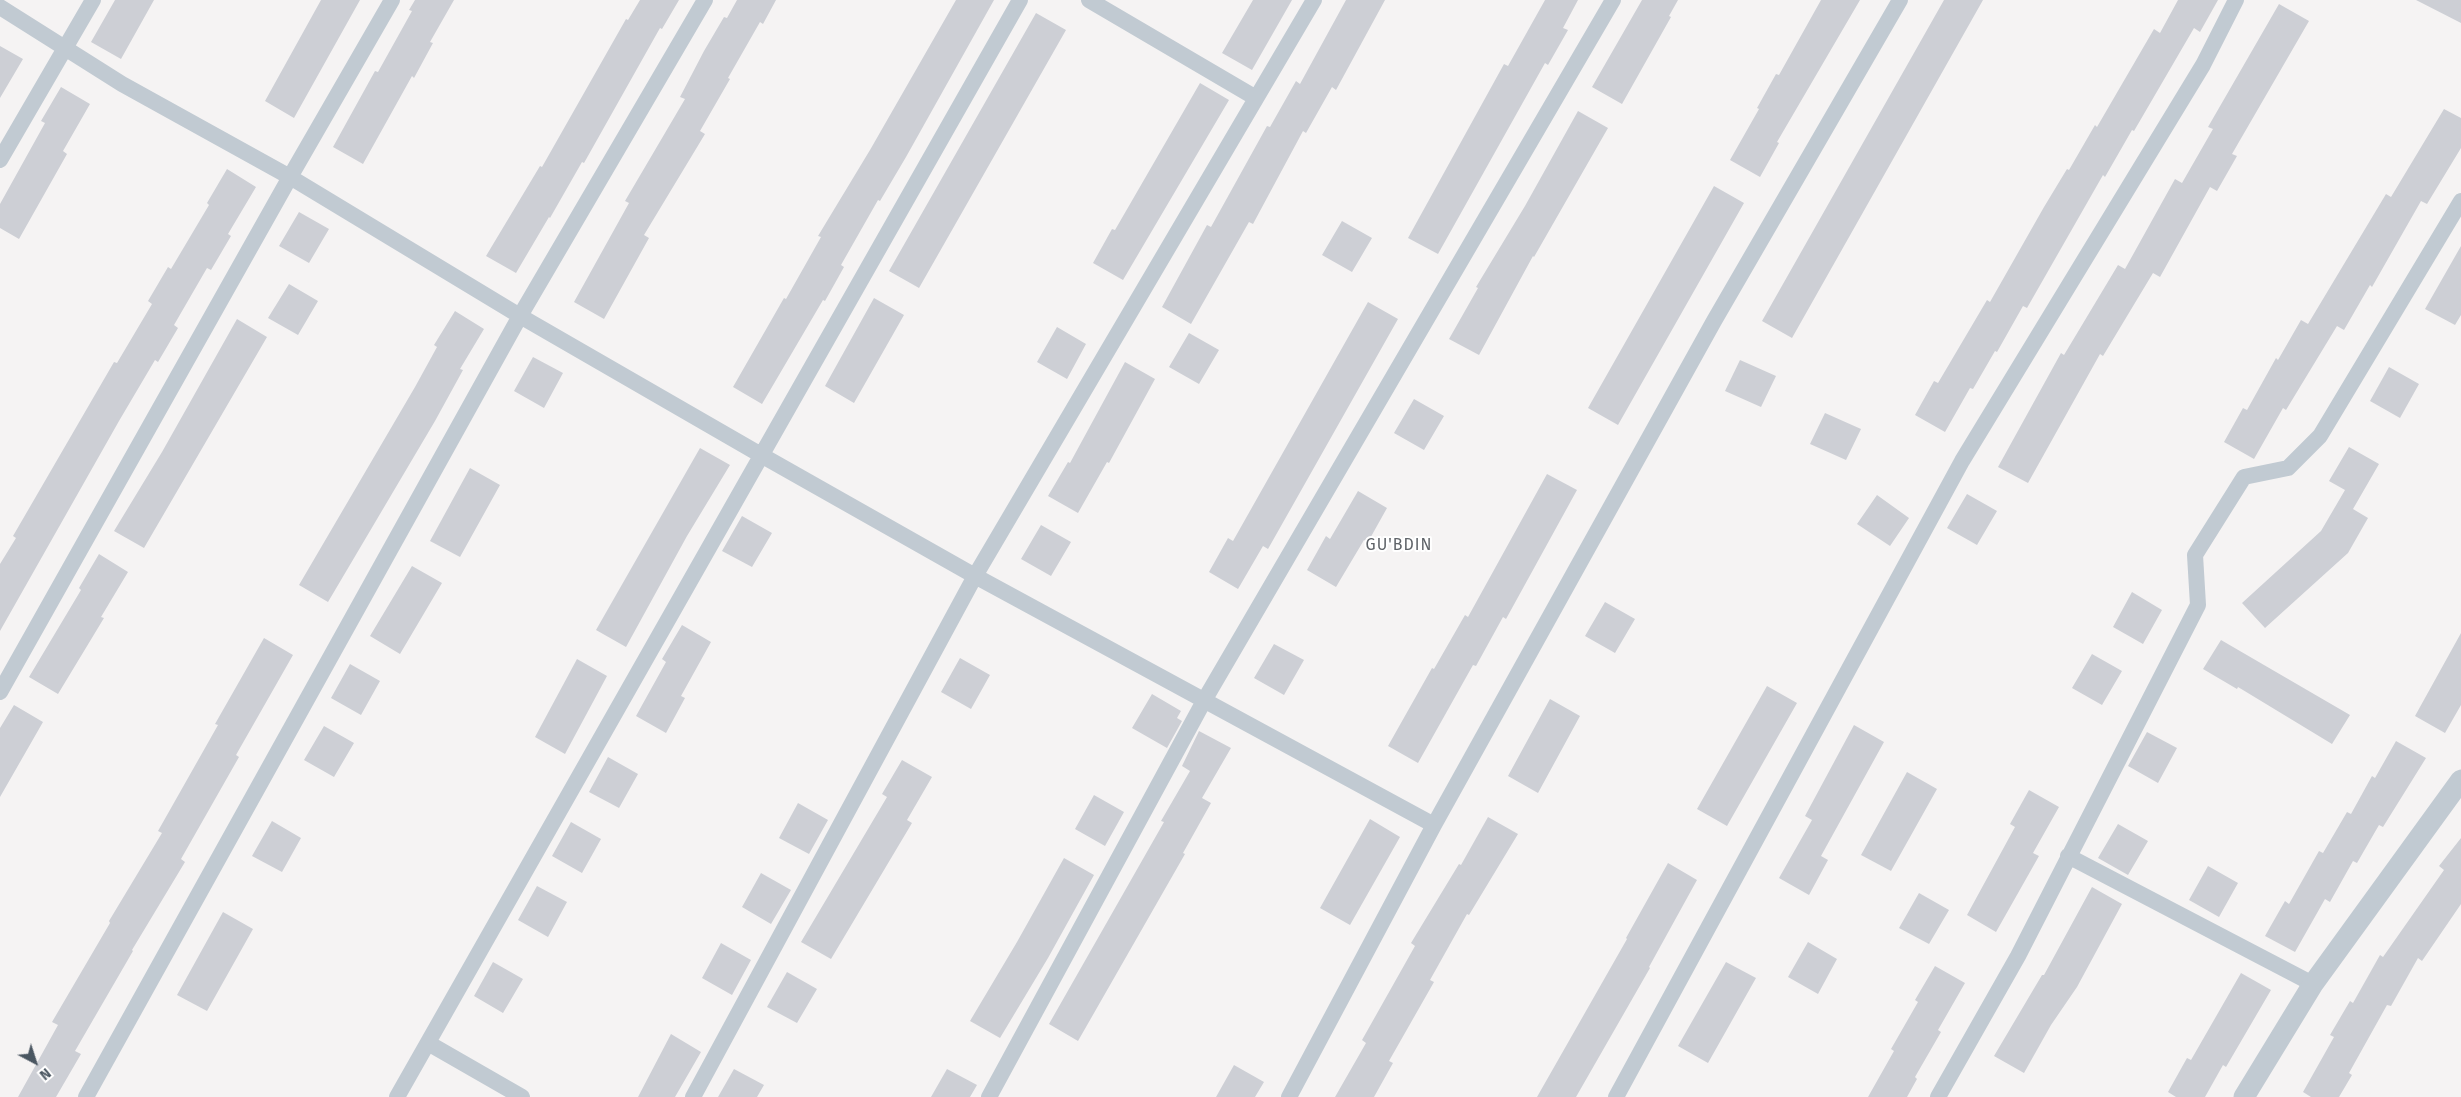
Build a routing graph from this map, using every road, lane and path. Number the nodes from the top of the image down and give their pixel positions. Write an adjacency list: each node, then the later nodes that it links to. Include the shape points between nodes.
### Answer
1 (93, 0): 11 (street)
2 (392, 0): 14 (street)
3 (705, 0): 16 (street)
4 (1020, 0): 17 (street)
5 (1089, 0): 12 (street)
6 (1314, 0): 12 (street)
7 (1612, 0): 20 (street)
8 (1900, 0): 22 (street, via 1714,321)
9 (2236, 0): 32 (street, via 2203,65 1962,461)
10 (0, 7): 11 (street)
11 (66, 49): 13 (street); 14 (street, via 122,84)
12 (1256, 98): 18 (street)
13 (0, 160)
14 (290, 177): 16 (street); 19 (street)
15 (2461, 201): 23 (street, via 2320,436 2288,468 2244,477 2195,555 2198,605)
16 (520, 316): 17 (street); 26 (street)
17 (761, 455): 18 (street); 25 (street)
18 (975, 576): 20 (street); 29 (street)
19 (0, 692)
20 (1205, 700): 22 (street); 30 (street)
21 (2461, 780): 24 (street)
22 (1434, 825): 31 (street)
23 (2068, 856): 24 (street); 33 (street, via 2018,956)
24 (2313, 984): 34 (street)
25 (428, 1043): 27 (street); 28 (street)
26 (86, 1097)
27 (397, 1097)
28 (522, 1097)
29 (693, 1097)
30 (989, 1097)
31 (1289, 1097)
32 (1616, 1097)
33 (1938, 1097)
34 (2244, 1097)

